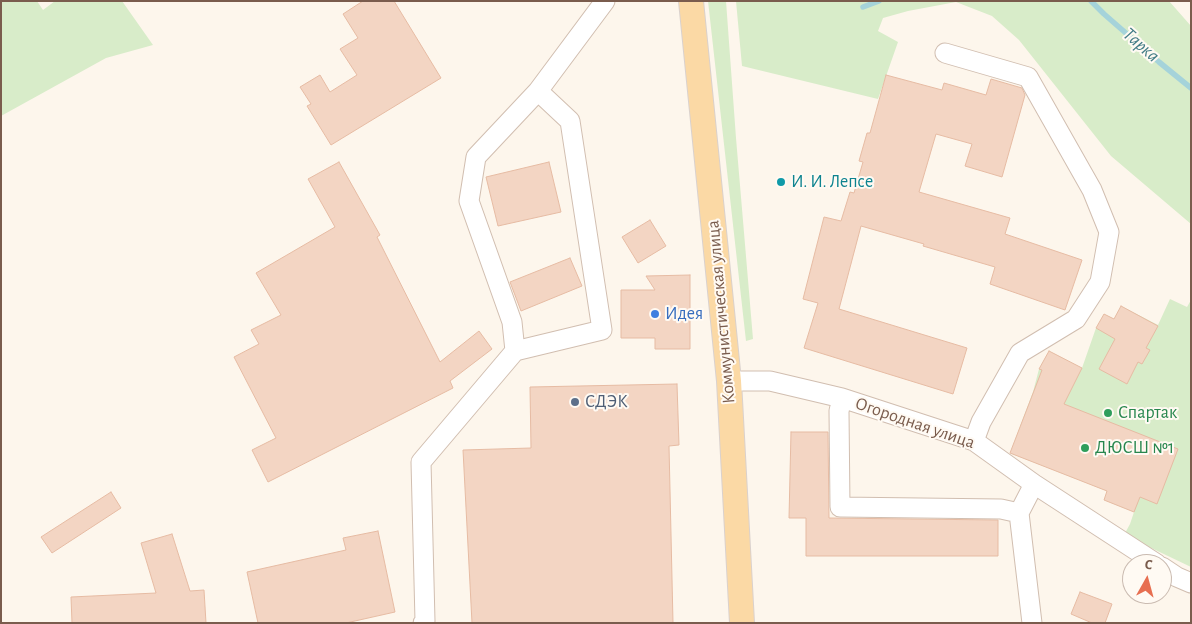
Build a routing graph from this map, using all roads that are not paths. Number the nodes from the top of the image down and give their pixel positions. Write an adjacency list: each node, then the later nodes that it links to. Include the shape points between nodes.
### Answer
1 (605, 1): 4 (street)
2 (691, 1): 6 (main road, Коммунистическая улица)
3 (946, 53): 8 (street, via 1028,77 1092,190 1109,232 1100,282 1076,319 1020,353)
4 (538, 91): 5 (street, via 476,157 469,201 512,322); 5 (street, via 570,121 602,330)
5 (515, 351): 14 (street, via 421,462)
6 (729, 381): 7 (street, Огородная улица, via 770,381); 15 (main road, Коммунистическая улица)
7 (842, 398): 8 (street, Огородная улица); 10 (street, via 839,410 840,507 1001,509)
8 (974, 441): 9 (street, Огородная улица)
9 (1034, 484): 10 (street); 11 (street, Огородная улица)
10 (1019, 513): 16 (street)
11 (1142, 554)
12 (1172, 574): 13 (street)
13 (1191, 583)
14 (423, 623)
15 (742, 623)
16 (1032, 623)

